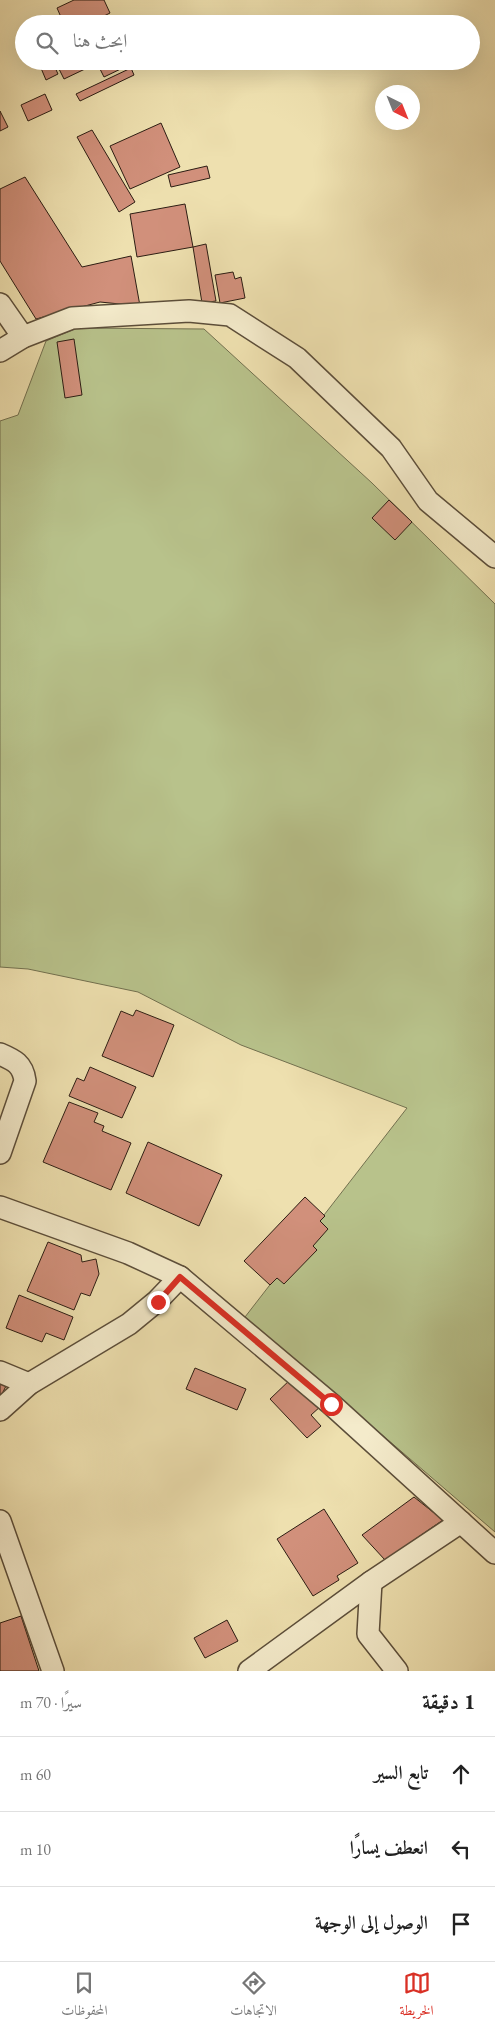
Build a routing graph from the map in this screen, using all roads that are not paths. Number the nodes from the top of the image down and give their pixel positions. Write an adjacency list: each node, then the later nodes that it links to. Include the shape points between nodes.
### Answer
1 (0, 304): 2 (street)
2 (23, 337): 3 (street); 4 (street, via 72,318 189,312 230,315 297,358 391,448 428,501)
3 (0, 351)
4 (495, 557)
5 (0, 1054): 6 (street, via 17,1061 24,1070 25,1081)
6 (0, 1153)
7 (0, 1207): 8 (street, via 128,1252)
8 (180, 1277): 10 (street, via 158,1302 129,1324); 13 (street, via 331,1404)
9 (0, 1372): 10 (street)
10 (29, 1384): 11 (street)
11 (0, 1410)
12 (0, 1521): 16 (street)
13 (461, 1522): 14 (street); 15 (street)
14 (495, 1553)
15 (371, 1582): 17 (street); 18 (street, via 368,1634)
16 (53, 1671)
17 (249, 1671)
18 (397, 1671)

